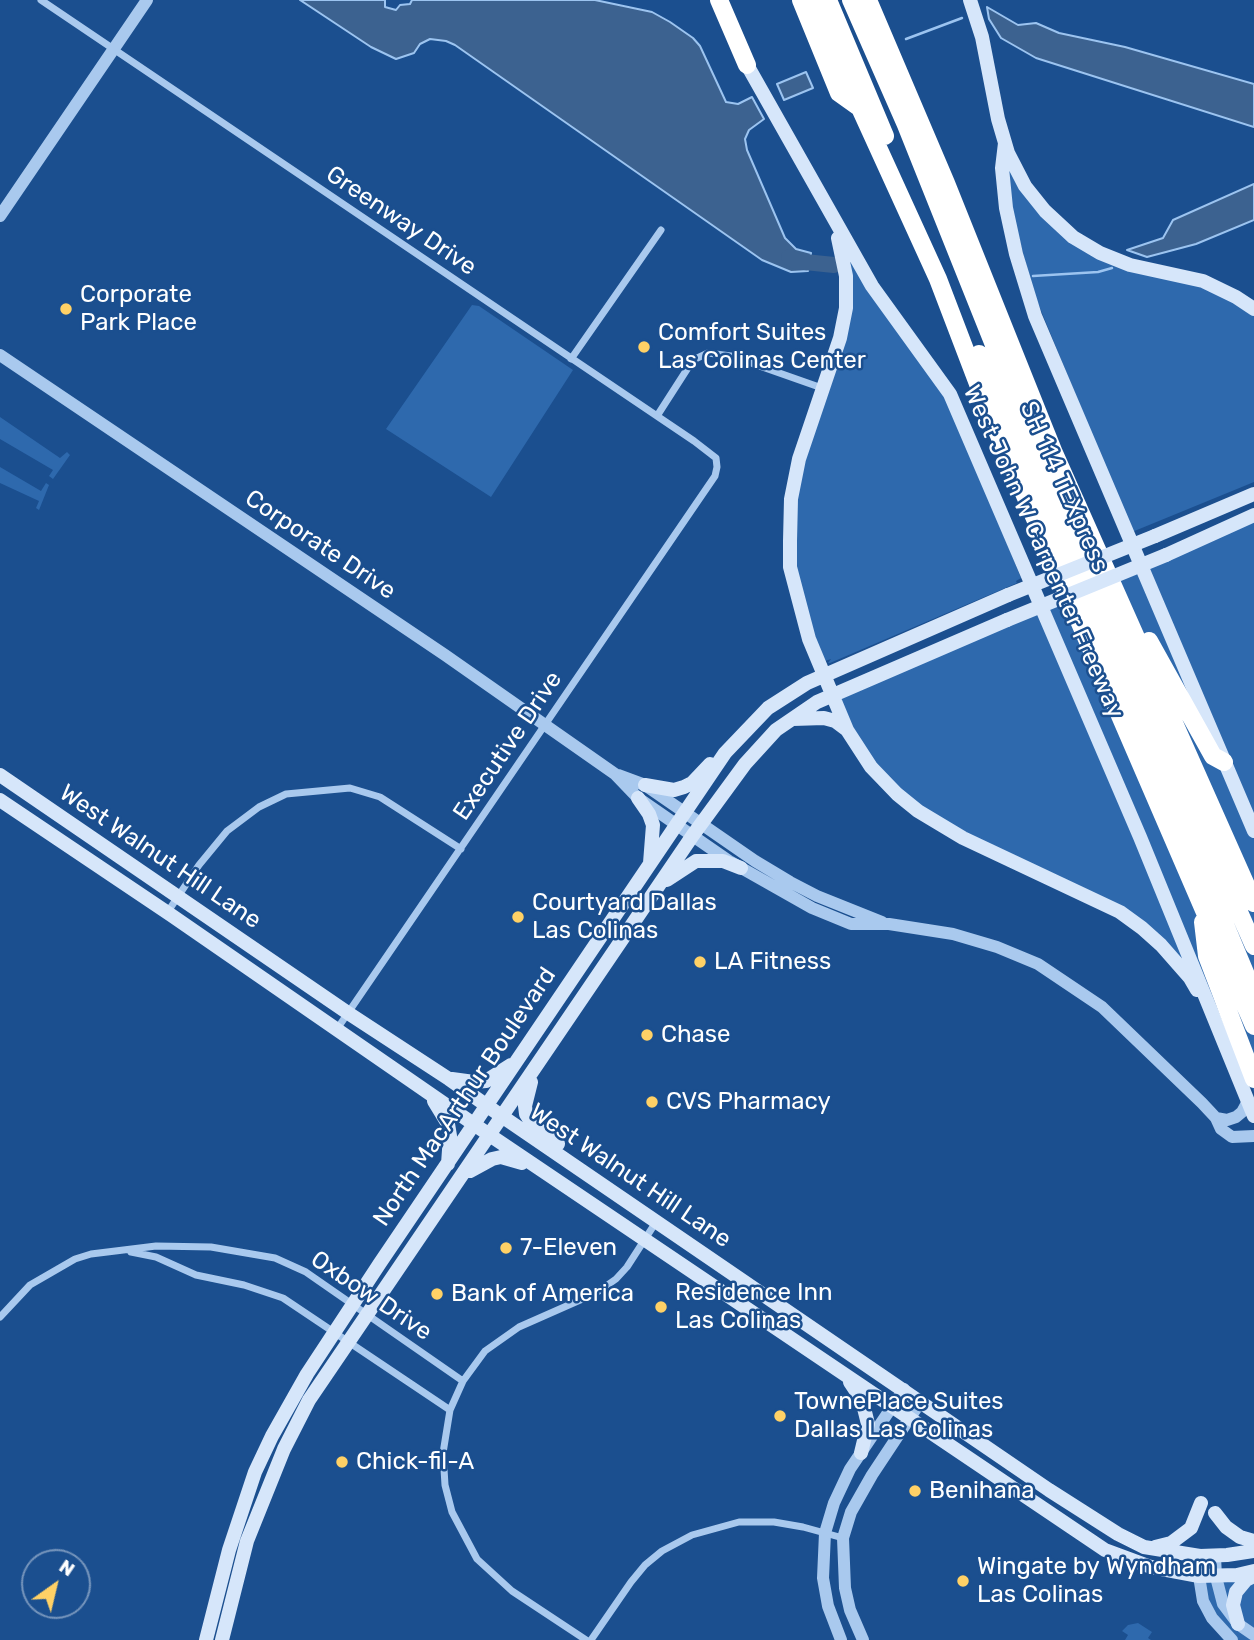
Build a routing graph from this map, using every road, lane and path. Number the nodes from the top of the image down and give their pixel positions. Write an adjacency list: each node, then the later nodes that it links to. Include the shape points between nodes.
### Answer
1 (41, 0): 12 (street, Greenway Drive)
2 (147, 0): 12 (street)
3 (709, 0): 13 (main road, West John W Carpenter Freeway)
4 (719, 0): 13 (highway)
5 (801, 0): 14 (highway, via 839,93)
6 (814, 0): 14 (highway, West John W Carpenter Freeway)
7 (828, 0): 52 (highway, SH 114 TEXpress)
8 (851, 0): 51 (highway, SH 114 TEXpress, via 1087,567)
9 (868, 0): 15 (highway, West John W Carpenter Freeway)
10 (880, 0): 15 (highway, via 913,80)
11 (970, 0): 16 (main road)
12 (114, 48): 17 (street); 22 (street, Greenway Drive)
13 (747, 65): 18 (main road, West John W Carpenter Freeway)
14 (860, 108): 49 (highway, West John W Carpenter Freeway, via 939,279 988,410)
15 (915, 108): 25 (highway, West John W Carpenter Freeway)
16 (1005, 143): 20 (main road, via 1036,202 1081,242 1130,265 1203,281); 35 (main road, via 1006,208 1035,316)
17 (0, 216)
18 (833, 220): 23 (main road, via 847,288 839,338); 55 (main road, West John W Carpenter Freeway, via 873,286 950,394)
19 (661, 230): 22 (street)
20 (1254, 309)
21 (0, 355): 32 (street, Corporate Drive)
22 (571, 359): 24 (street, Greenway Drive)
23 (822, 388): 24 (street, via 731,356 708,353 694,360); 29 (main road, via 799,459 789,532 798,604)
24 (657, 416): 26 (street, Greenway Drive, via 716,458 718,467)
25 (1054, 453): 35 (highway, via 1085,501 1149,641 1213,756); 48 (highway, West John W Carpenter Freeway)
26 (709, 483): 32 (street, Executive Drive)
27 (1254, 494): 29 (main road, North MacArthur Boulevard, bridge)
28 (1254, 514): 30 (main road, North MacArthur Boulevard, bridge)
29 (824, 676): 30 (main road); 34 (main road, North MacArthur Boulevard, via 768,708)
30 (833, 695): 31 (main road, North MacArthur Boulevard); 33 (main road)
31 (791, 719): 33 (main road, via 824,718); 40 (main road, North MacArthur Boulevard, via 761,746)
32 (544, 726): 37 (street, Corporate Drive); 42 (street, Executive Drive)
33 (848, 730): 55 (main road, via 871,767 918,811 963,838 1120,912 1142,928 1190,978)
34 (725, 753): 37 (main road, via 684,787); 39 (main road, North MacArthur Boulevard)
35 (1224, 762): 41 (main road)
36 (0, 775): 46 (main road, West Walnut Hill Lane)
37 (642, 791): 39 (street, Corporate Drive); 43 (main road, via 653,825)
38 (0, 800): 50 (main road, West Walnut Hill Lane)
39 (681, 819): 40 (street, Corporate Drive); 43 (main road, North MacArthur Boulevard)
40 (697, 830): 44 (street, Corporate Drive); 45 (main road, North MacArthur Boulevard); 47 (street, Corporate Drive, via 755,861)
41 (1254, 831)
42 (461, 849): 46 (street, via 380,796 350,788 286,794 227,831); 53 (street, Executive Drive)
43 (650, 864): 57 (main road, North MacArthur Boulevard)
44 (741, 868): 45 (main road, via 723,861 696,861); 47 (street, Corporate Drive)
45 (658, 887): 58 (main road, North MacArthur Boulevard)
46 (177, 897): 50 (street); 53 (main road, West Walnut Hill Lane)
47 (814, 902): 66 (street, Corporate Drive, via 889,925 964,937 1038,964 1102,1007)
48 (1254, 903)
49 (1202, 904): 54 (highway, West John W Carpenter Freeway); 60 (highway, via 1207,956)
50 (167, 913): 56 (main road, West Walnut Hill Lane)
51 (1254, 946)
52 (1254, 994)
53 (348, 1013): 56 (street, Executive Drive); 59 (main road, West Walnut Hill Lane)
54 (1254, 1026)
55 (1218, 1027): 62 (main road, West John W Carpenter Freeway)
56 (337, 1029): 61 (main road, West Walnut Hill Lane)
57 (518, 1060): 59 (main road, via 486,1081); 63 (main road, North MacArthur Boulevard)
58 (534, 1069): 65 (main road, North MacArthur Boulevard); 73 (main road, via 526,1114 533,1125 598,1172)
59 (449, 1079): 63 (main road, West Walnut Hill Lane)
60 (1254, 1079)
61 (424, 1089): 67 (main road, West Walnut Hill Lane); 70 (main road, via 448,1124)
62 (1248, 1101): 64 (main road, West John W Carpenter Freeway); 66 (street, via 1236,1117)
63 (487, 1106): 65 (main road, West Walnut Hill Lane); 67 (main road, North MacArthur Boulevard)
64 (1254, 1116)
65 (503, 1117): 68 (main road, North MacArthur Boulevard); 73 (main road, West Walnut Hill Lane)
66 (1216, 1118): 69 (street, Corporate Drive, via 1232,1138)
67 (475, 1125): 68 (main road, West Walnut Hill Lane); 70 (main road, North MacArthur Boulevard)
68 (491, 1136): 71 (main road, West Walnut Hill Lane); 72 (main road, North MacArthur Boulevard)
69 (1254, 1136)
70 (448, 1166): 77 (main road, North MacArthur Boulevard)
71 (537, 1167): 72 (main road, via 501,1157 484,1161); 75 (main road, West Walnut Hill Lane)
72 (463, 1176): 78 (main road, North MacArthur Boulevard)
73 (608, 1188): 74 (main road, West Walnut Hill Lane)
74 (657, 1221): 75 (street); 84 (main road, West Walnut Hill Lane)
75 (645, 1240): 82 (main road, West Walnut Hill Lane); 83 (street, via 616,1279 504,1336 485,1351)
76 (127, 1251): 77 (street, Oxbow Drive, via 156,1246 211,1247 275,1258 306,1272); 79 (street, Oxbow Drive, via 91,1254 55,1269 30,1285); 80 (street, Oxbow Drive, via 156,1256 205,1278 283,1298)
77 (353, 1304): 78 (street, Oxbow Drive); 80 (main road, North MacArthur Boulevard)
78 (367, 1315): 81 (main road, North MacArthur Boulevard); 83 (street, Oxbow Drive)
79 (0, 1317)
80 (334, 1333): 81 (street, Oxbow Drive); 104 (main road, North MacArthur Boulevard, via 255,1472)
81 (347, 1343): 87 (street, Oxbow Drive); 105 (main road, North MacArthur Boulevard, via 310,1400 279,1461 247,1541)
82 (839, 1371): 86 (main road, West Walnut Hill Lane); 89 (main road, via 862,1400 867,1416 868,1433)
83 (463, 1381): 87 (street)
84 (904, 1389): 85 (main road, West Walnut Hill Lane); 86 (street)
85 (921, 1401): 88 (street); 95 (main road, West Walnut Hill Lane, via 1072,1505)
86 (891, 1407): 88 (main road, West Walnut Hill Lane); 89 (street)
87 (450, 1410): 106 (street, via 443,1453 445,1485 452,1512 477,1559 512,1591)
88 (909, 1419): 93 (street, via 851,1512); 100 (main road, West Walnut Hill Lane, via 1105,1550 1131,1562)
89 (861, 1452): 92 (street, via 834,1503)
90 (1201, 1503): 95 (main road, via 1191,1528 1182,1536)
91 (1215, 1513): 94 (main road, via 1226,1527)
92 (825, 1533): 93 (street); 106 (street, via 774,1522 739,1522 692,1535 645,1565); 107 (street, via 823,1578)
93 (844, 1538): 108 (street, via 845,1588)
94 (1254, 1541)
95 (1148, 1548): 97 (main road, West Walnut Hill Lane)
96 (1254, 1551): 98 (main road, West Walnut Hill Lane)
97 (1200, 1556): 98 (main road, West Walnut Hill Lane); 100 (street)
98 (1215, 1556): 101 (street)
99 (1254, 1573): 101 (main road, West Walnut Hill Lane); 102 (main road, via 1236,1592 1233,1605)
100 (1199, 1576): 101 (main road, West Walnut Hill Lane); 109 (street, via 1208,1611)
101 (1216, 1577): 102 (street, via 1223,1604)
102 (1238, 1624): 103 (street)
103 (1254, 1635)
104 (206, 1640)
105 (222, 1640)
106 (588, 1640)
107 (841, 1640)
108 (863, 1640)
109 (1233, 1640)

